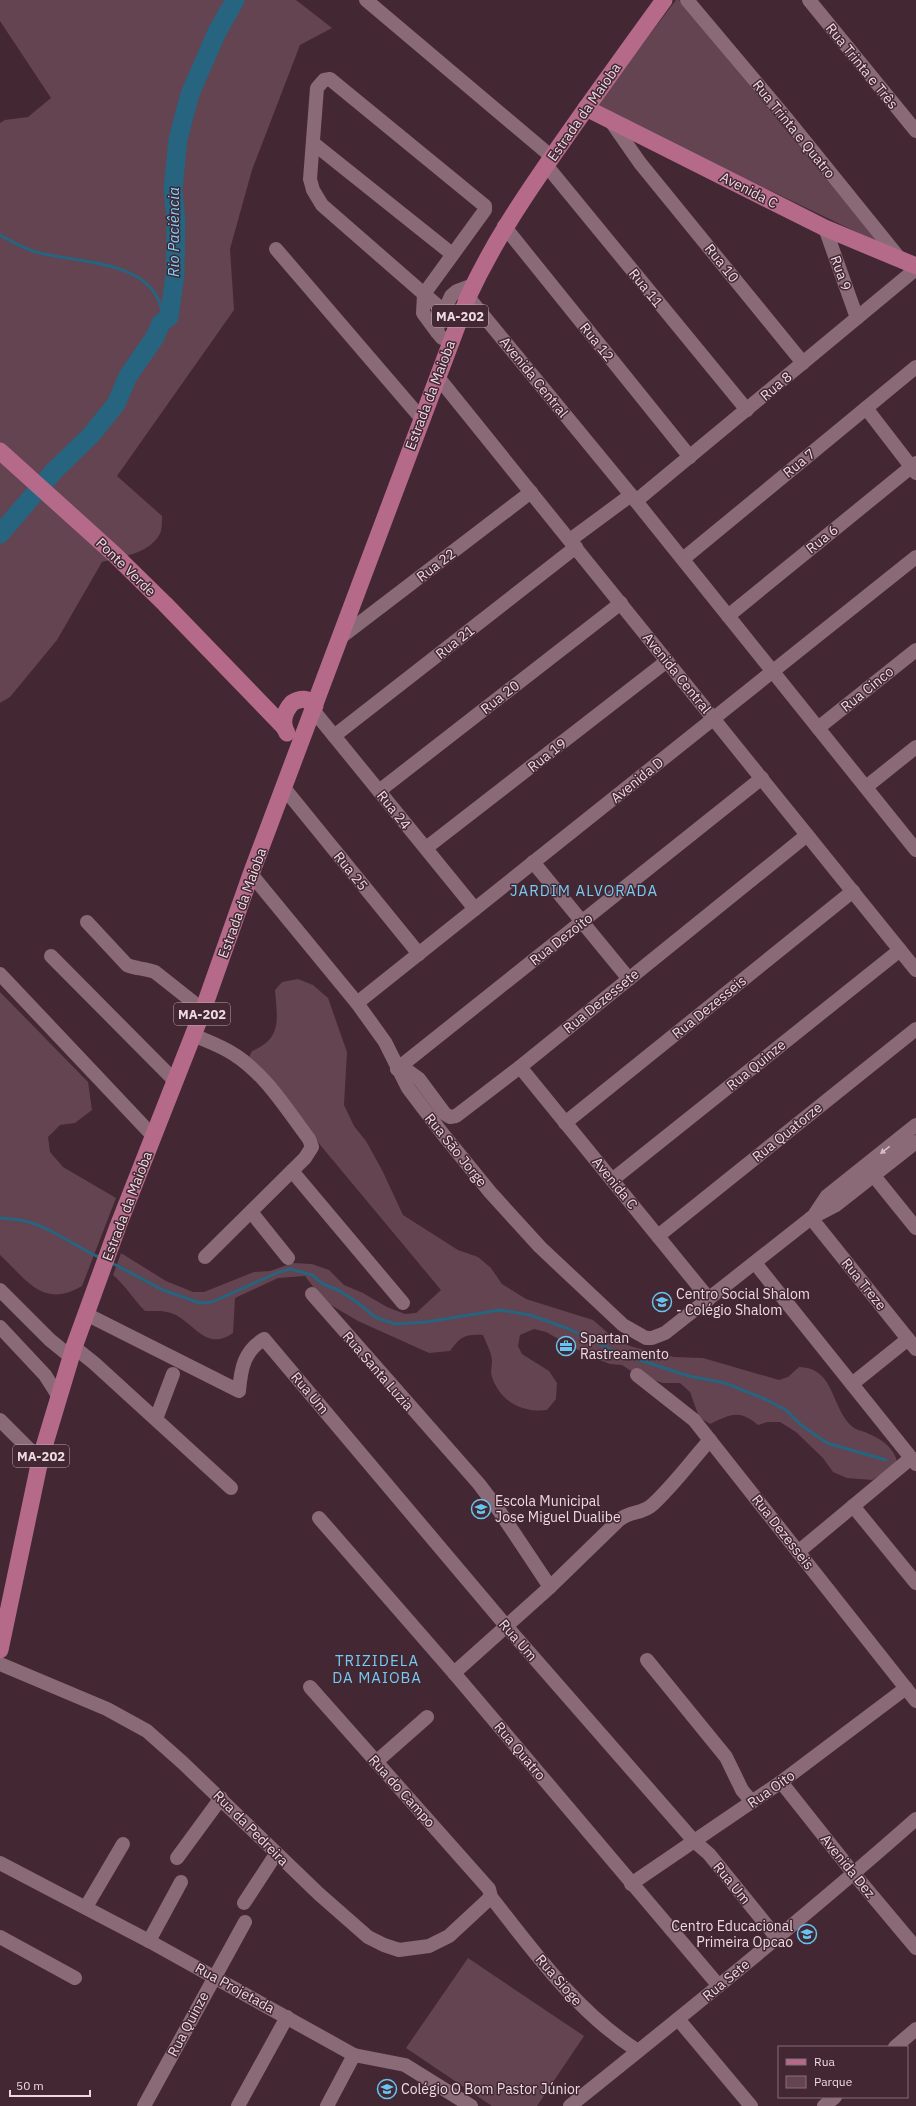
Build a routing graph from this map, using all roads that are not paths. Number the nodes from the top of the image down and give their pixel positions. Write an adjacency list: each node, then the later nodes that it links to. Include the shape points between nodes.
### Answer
1 (366, 0): 10 (street, Rua 11)
2 (664, 0): 5 (main road, Estrada da Maioba / MA-202)
3 (687, 0): 16 (street, Rua Trinta e Quatro)
4 (809, 0): 7 (street, Rua Trinta e Três)
5 (586, 108): 6 (main road, Avenida C); 10 (main road, Estrada da Maioba / MA-202)
6 (610, 120): 8 (main road, Avenida C); 11 (street, Rua 10)
7 (913, 122)
8 (642, 136): 11 (street, via 637,149); 13 (main road, Avenida C)
9 (313, 143): 15 (street); 15 (street, via 317,88 324,80 330,78 485,206 485,210); 20 (street, via 310,179 322,205)
10 (549, 161): 12 (main road, Estrada da Maioba / MA-202); 29 (street, Rua 11)
11 (640, 163): 25 (street, Rua 10)
12 (504, 226): 19 (main road, Estrada da Maioba / MA-202); 32 (street, Rua 12)
13 (825, 228): 16 (main road, Avenida C); 22 (street, Rua 9)
14 (276, 249): 30 (street)
15 (452, 254): 20 (street)
16 (900, 259): 17 (main road, Avenida C)
17 (916, 266)
18 (916, 269): 22 (street, Rua 8)
19 (470, 291): 21 (street, via 453,294); 24 (main road, Estrada da Maioba / MA-202); 35 (street, Avenida Central)
20 (424, 294): 21 (street); 23 (street, via 423,313)
21 (444, 311): 23 (street)
22 (857, 318): 25 (street, Rua 8)
23 (437, 332): 24 (street)
24 (449, 346): 27 (main road, Estrada da Maioba / MA-202)
25 (803, 363): 29 (street, Rua 8)
26 (916, 367): 28 (street, Rua 7)
27 (437, 376): 30 (main road, Estrada da Maioba / MA-202); 34 (street, Avenida Central)
28 (866, 408): 33 (street); 38 (street, Rua 7)
29 (747, 410): 32 (street, Rua 8)
30 (421, 418): 41 (main road, Estrada da Maioba / MA-202)
31 (0, 451): 45 (main road, Ponte Verde, via 114,554)
32 (690, 458): 35 (street, Rua 8)
33 (915, 468): 40 (street, Rua 6)
34 (531, 492): 36 (street, Avenida Central); 41 (street, Rua 22)
35 (634, 498): 36 (street, Rua 8); 38 (street, Avenida Central)
36 (573, 544): 39 (street, Avenida Central); 50 (street, Rua 21)
37 (916, 557): 44 (street, Avenida D)
38 (683, 559): 40 (street, Avenida Central)
39 (621, 604): 43 (street, Avenida Central); 55 (street, Rua 20)
40 (728, 616): 44 (street, Avenida Central)
41 (340, 638): 46 (main road, Estrada da Maioba / MA-202, via 328,670)
42 (916, 650): 48 (street, Rua Cinco)
43 (667, 661): 47 (street, Avenida Central); 58 (street, Rua 19)
44 (772, 671): 47 (street, Avenida D); 48 (street, Avenida Central)
45 (246, 689): 46 (main road, Ponte Verde, via 273,701); 49 (main road, Ponte Verde)
46 (306, 704): 49 (main road, MA-202); 49 (main road, MA-202, via 292,703 285,713); 50 (street, Rua 24)
47 (714, 718): 52 (street, Avenida Central); 59 (street, Avenida D)
48 (818, 728): 54 (street, Avenida Central)
49 (292, 733): 53 (main road, Estrada da Maioba / MA-202)
50 (334, 736): 55 (street, Rua 24)
51 (916, 747): 54 (street)
52 (762, 778): 56 (street, Avenida Central); 64 (street, Rua Dezoito)
53 (287, 780): 60 (main road, Estrada da Maioba / MA-202); 66 (street, Rua 25)
54 (866, 787): 57 (street, Avenida Central)
55 (379, 791): 58 (street, Rua 24)
56 (807, 835): 61 (street, Avenida Central); 70 (street, Rua Dezessete)
57 (915, 846)
58 (426, 848): 62 (street, Rua 24)
59 (533, 862): 62 (street, Avenida D); 64 (street)
60 (252, 874): 71 (street, Rua São Jorge); 72 (main road, Estrada da Maioba / MA-202)
61 (853, 891): 65 (street, Avenida Central); 78 (street, Rua Dezesseis)
62 (475, 909): 66 (street, Avenida D)
63 (87, 922): 72 (street, via 127,964 133,968 155,972)
64 (582, 922): 70 (street); 76 (street, Rua Dezoito)
65 (900, 950): 68 (street, Avenida Central); 84 (street, Rua Quinze)
66 (418, 954): 71 (street, Avenida D)
67 (51, 956): 77 (street)
68 (916, 970)
69 (0, 974): 80 (street)
70 (630, 979): 75 (street, Rua Dezessete)
71 (357, 1003): 76 (street, Rua São Jorge, via 385,1042)
72 (203, 1010): 74 (main road, Estrada da Maioba / MA-202)
73 (916, 1029): 88 (street, Rua Quatorze)
74 (193, 1036): 77 (main road, Estrada da Maioba / MA-202); 82 (street, via 235,1055 258,1074 309,1139 311,1151)
75 (520, 1067): 76 (street, Rua Dezessete, via 456,1116 450,1117 419,1079); 78 (street, Avenida C)
76 (397, 1069): 94 (street, Rua São Jorge, via 442,1133 490,1192 540,1247 623,1326 646,1338 657,1336 665,1333)
77 (176, 1081): 80 (main road, Estrada da Maioba / MA-202)
78 (565, 1123): 84 (street, Avenida C)
79 (916, 1126): 86 (street, one-way to 86, via 827,1196)
80 (154, 1136): 96 (main road, Estrada da Maioba / MA-202)
81 (916, 1142): 83 (street)
82 (292, 1171): 85 (street); 95 (street)
83 (874, 1176): 86 (street, via 836,1205); 87 (street)
84 (612, 1180): 88 (street, Avenida C)
85 (252, 1213): 89 (street); 90 (street)
86 (811, 1218): 91 (street, Rua São Jorge); 98 (street, Rua Treze)
87 (916, 1228)
88 (658, 1236): 94 (street, Avenida C)
89 (205, 1257)
90 (288, 1258)
91 (755, 1263): 94 (street, Rua São Jorge); 102 (street)
92 (0, 1290): 99 (street, via 50,1340)
93 (312, 1294): 114 (street, Rua Santa Luzia, via 479,1484)
94 (710, 1299)
95 (403, 1304)
96 (86, 1314): 99 (main road, Estrada da Maioba / MA-202); 116 (street, Rua Um, via 239,1391 244,1359 255,1345 264,1339)
97 (0, 1327): 103 (street, via 45,1375)
98 (912, 1344): 102 (street)
99 (72, 1352): 103 (main road, Estrada da Maioba / MA-202); 104 (street, via 94,1363)
100 (173, 1374): 104 (street)
101 (637, 1376): 106 (street, Rua Dezesseis, via 694,1420)
102 (852, 1384): 108 (street)
103 (59, 1397): 107 (main road, Estrada da Maioba / MA-202)
104 (156, 1419): 109 (street)
105 (0, 1420): 107 (street)
106 (710, 1440): 112 (street, Rua Dezesseis); 114 (street, via 652,1505 639,1512 625,1515)
107 (40, 1460): 115 (main road, Estrada da Maioba / MA-202)
108 (914, 1461): 110 (street)
109 (230, 1488)
110 (853, 1506): 112 (street); 113 (street)
111 (319, 1518): 120 (street, Rua Quatro)
112 (798, 1552): 122 (street, Rua Dezesseis)
113 (916, 1583)
114 (550, 1587): 116 (street)
115 (4, 1608): 117 (main road, Estrada da Maioba / MA-202)
116 (507, 1627): 120 (street); 130 (street, Rua Um)
117 (0, 1650)
118 (647, 1660): 128 (street, via 726,1756 742,1790)
119 (0, 1664): 127 (street, Rua da Pedreira, via 107,1709 147,1731)
120 (454, 1673): 137 (street, Rua Quatro)
121 (310, 1687): 125 (street, Rua do Campo)
122 (906, 1688): 123 (street, Rua Dezesseis); 126 (street, Rua Oito)
123 (916, 1701)
124 (427, 1716): 125 (street)
125 (376, 1762): 138 (street, Rua do Campo, via 488,1889)
126 (781, 1782): 128 (street, Rua Oito); 135 (street, Avenida Dez)
127 (221, 1798): 132 (street, Rua da Pedreira); 133 (street)
128 (752, 1802): 130 (street, Rua Oito)
129 (916, 1819): 135 (street, Rua Sete)
130 (694, 1841): 137 (street, Rua Oito); 143 (street, Rua Um, via 709,1854)
131 (123, 1844): 140 (street)
132 (276, 1854): 138 (street, Rua da Pedreira, via 368,1937 384,1946 399,1950 429,1946 449,1936); 139 (street)
133 (177, 1858)
134 (0, 1863): 140 (street, Rua Projetada)
135 (854, 1874): 143 (street, Rua Sete); 145 (street, Avenida Dez)
136 (181, 1882): 144 (street)
137 (632, 1884): 148 (street, Rua Quatro)
138 (491, 1897): 153 (street, Rua Sioge, via 580,2005 609,2031)
139 (244, 1903)
140 (86, 1907): 144 (street, Rua Projetada)
141 (245, 1922): 146 (street, Rua Quinze)
142 (0, 1937): 147 (street)
143 (777, 1938): 148 (street, Rua Sete)
144 (149, 1941): 146 (street, Rua Projetada)
145 (916, 1948)
146 (213, 1976): 149 (street, Rua Projetada); 156 (street, Rua Quinze)
147 (75, 1978)
148 (719, 1986): 150 (street, Rua Sete)
149 (287, 2017): 154 (street, Rua Projetada); 157 (street)
150 (678, 2019): 153 (street, Rua Sete); 161 (street)
151 (916, 2029): 152 (street)
152 (896, 2046)
153 (638, 2051): 160 (street, Rua Sete)
154 (354, 2055): 158 (street); 159 (street, Rua Projetada, via 405,2065)
155 (834, 2098): 162 (street)
156 (144, 2106)
157 (238, 2106)
158 (327, 2106)
159 (471, 2106)
160 (570, 2106)
161 (750, 2106)
162 (824, 2106)

